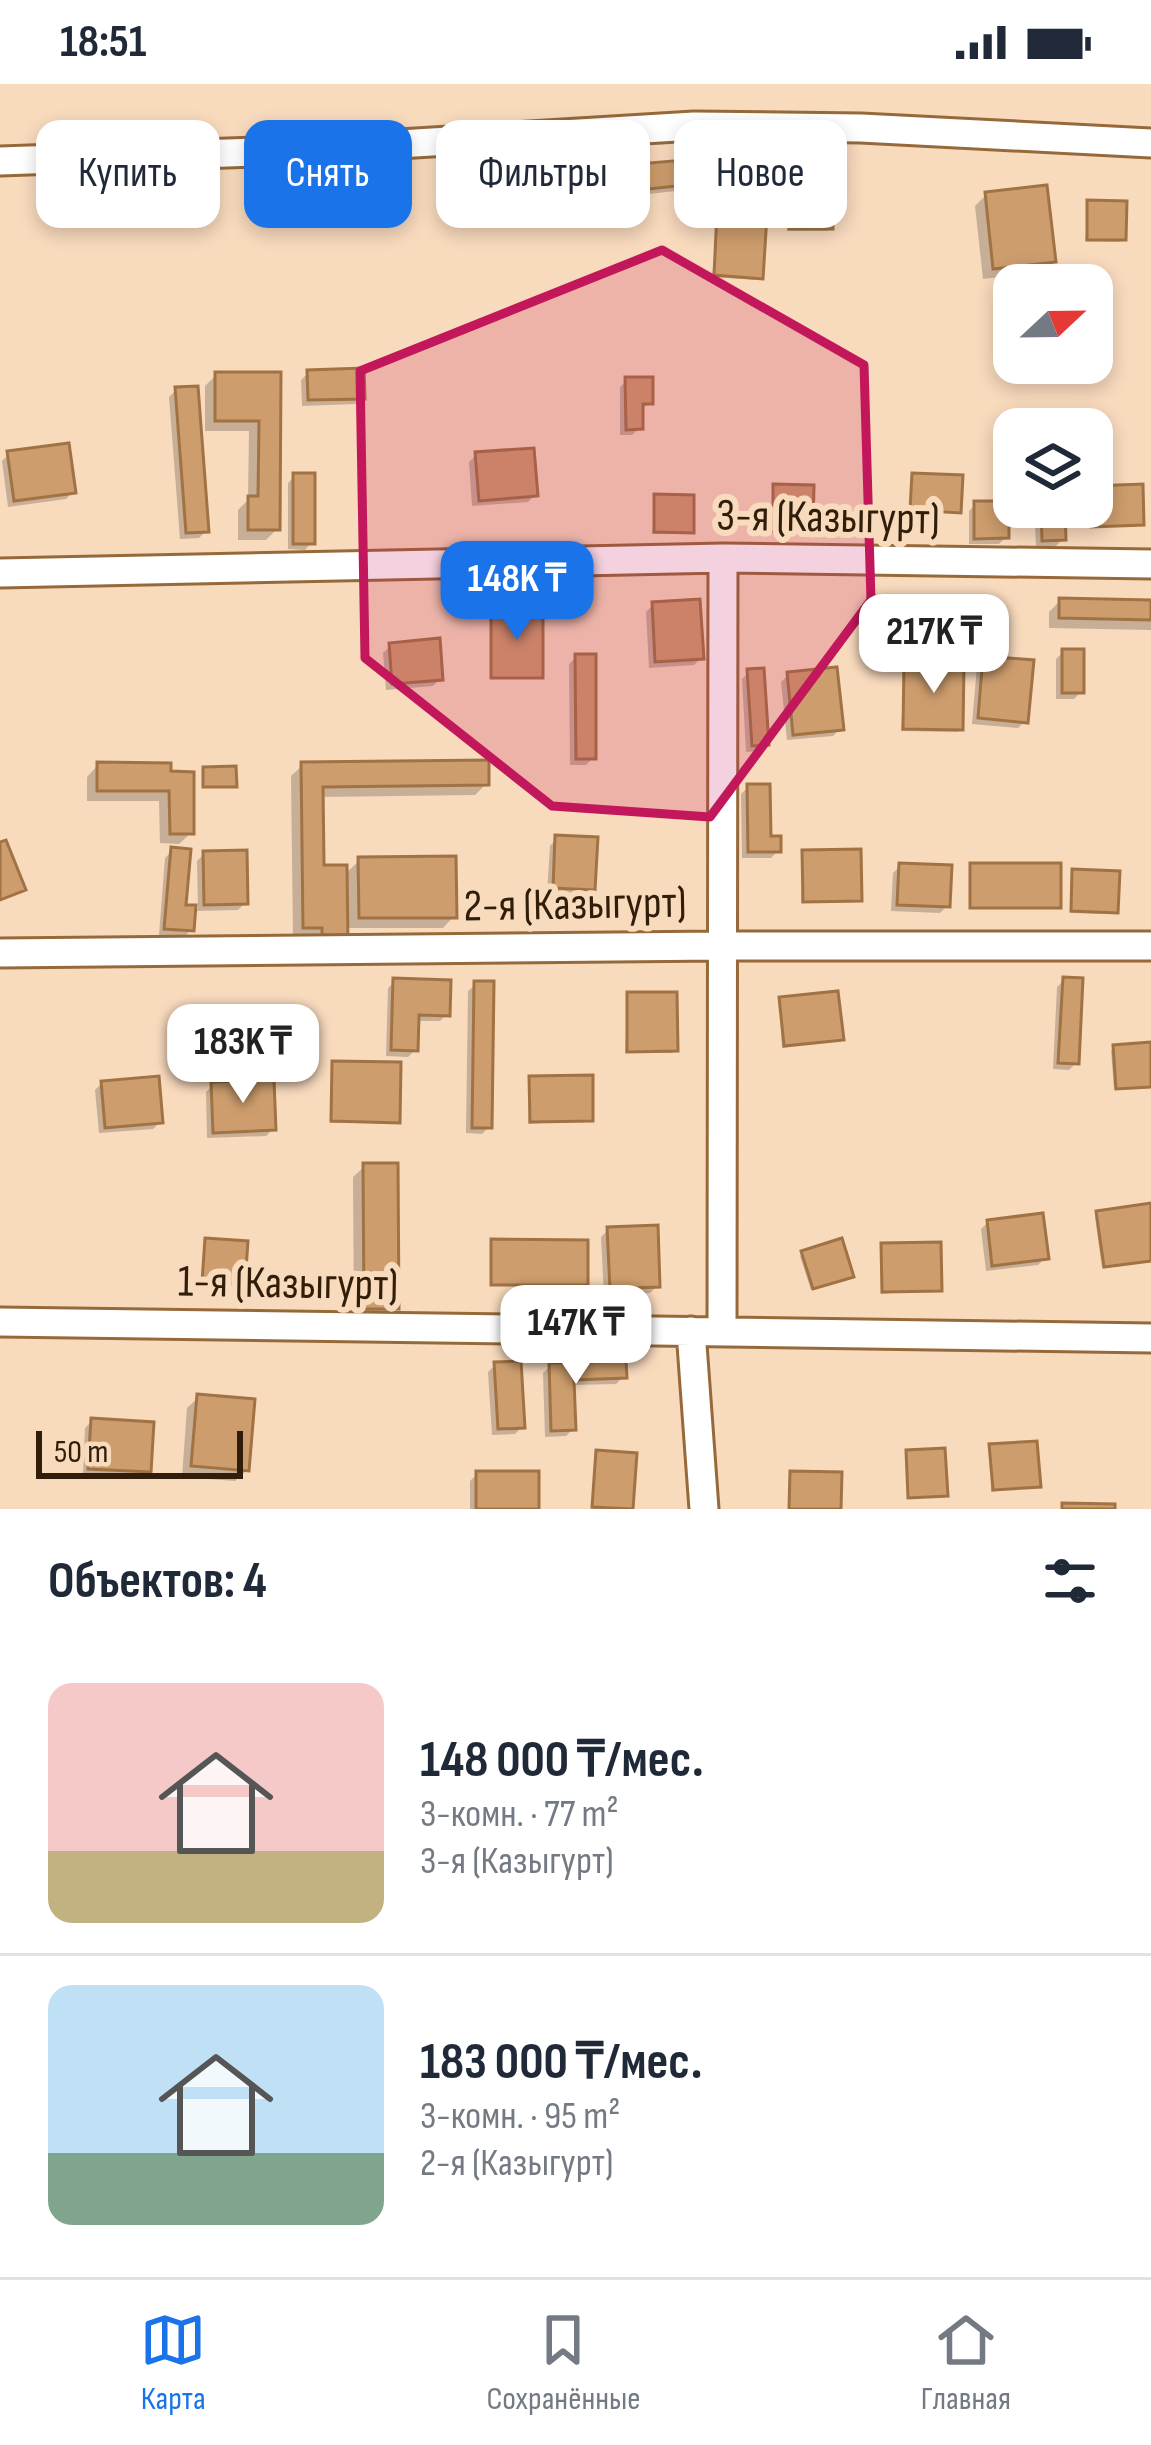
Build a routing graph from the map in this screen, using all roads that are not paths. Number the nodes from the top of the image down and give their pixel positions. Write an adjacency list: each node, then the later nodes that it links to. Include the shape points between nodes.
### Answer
1 (1151, 143): 2 (street, via 694,126)
2 (0, 161)
3 (723, 558): 4 (street, 3-я (Казыгурт)); 5 (street, 3-я (Казыгурт)); 6 (street)
4 (1151, 564)
5 (0, 573)
6 (720, 946): 7 (street, 2-я (Казыгурт)); 8 (street, 2-я (Казыгурт)); 11 (street)
7 (1151, 946)
8 (0, 953)
9 (0, 1322): 10 (street, 1-я (Казыгурт))
10 (691, 1331): 11 (street, 1-я (Казыгурт)); 13 (street)
11 (722, 1332): 12 (street, 1-я (Казыгурт))
12 (1151, 1338)
13 (704, 1509)

